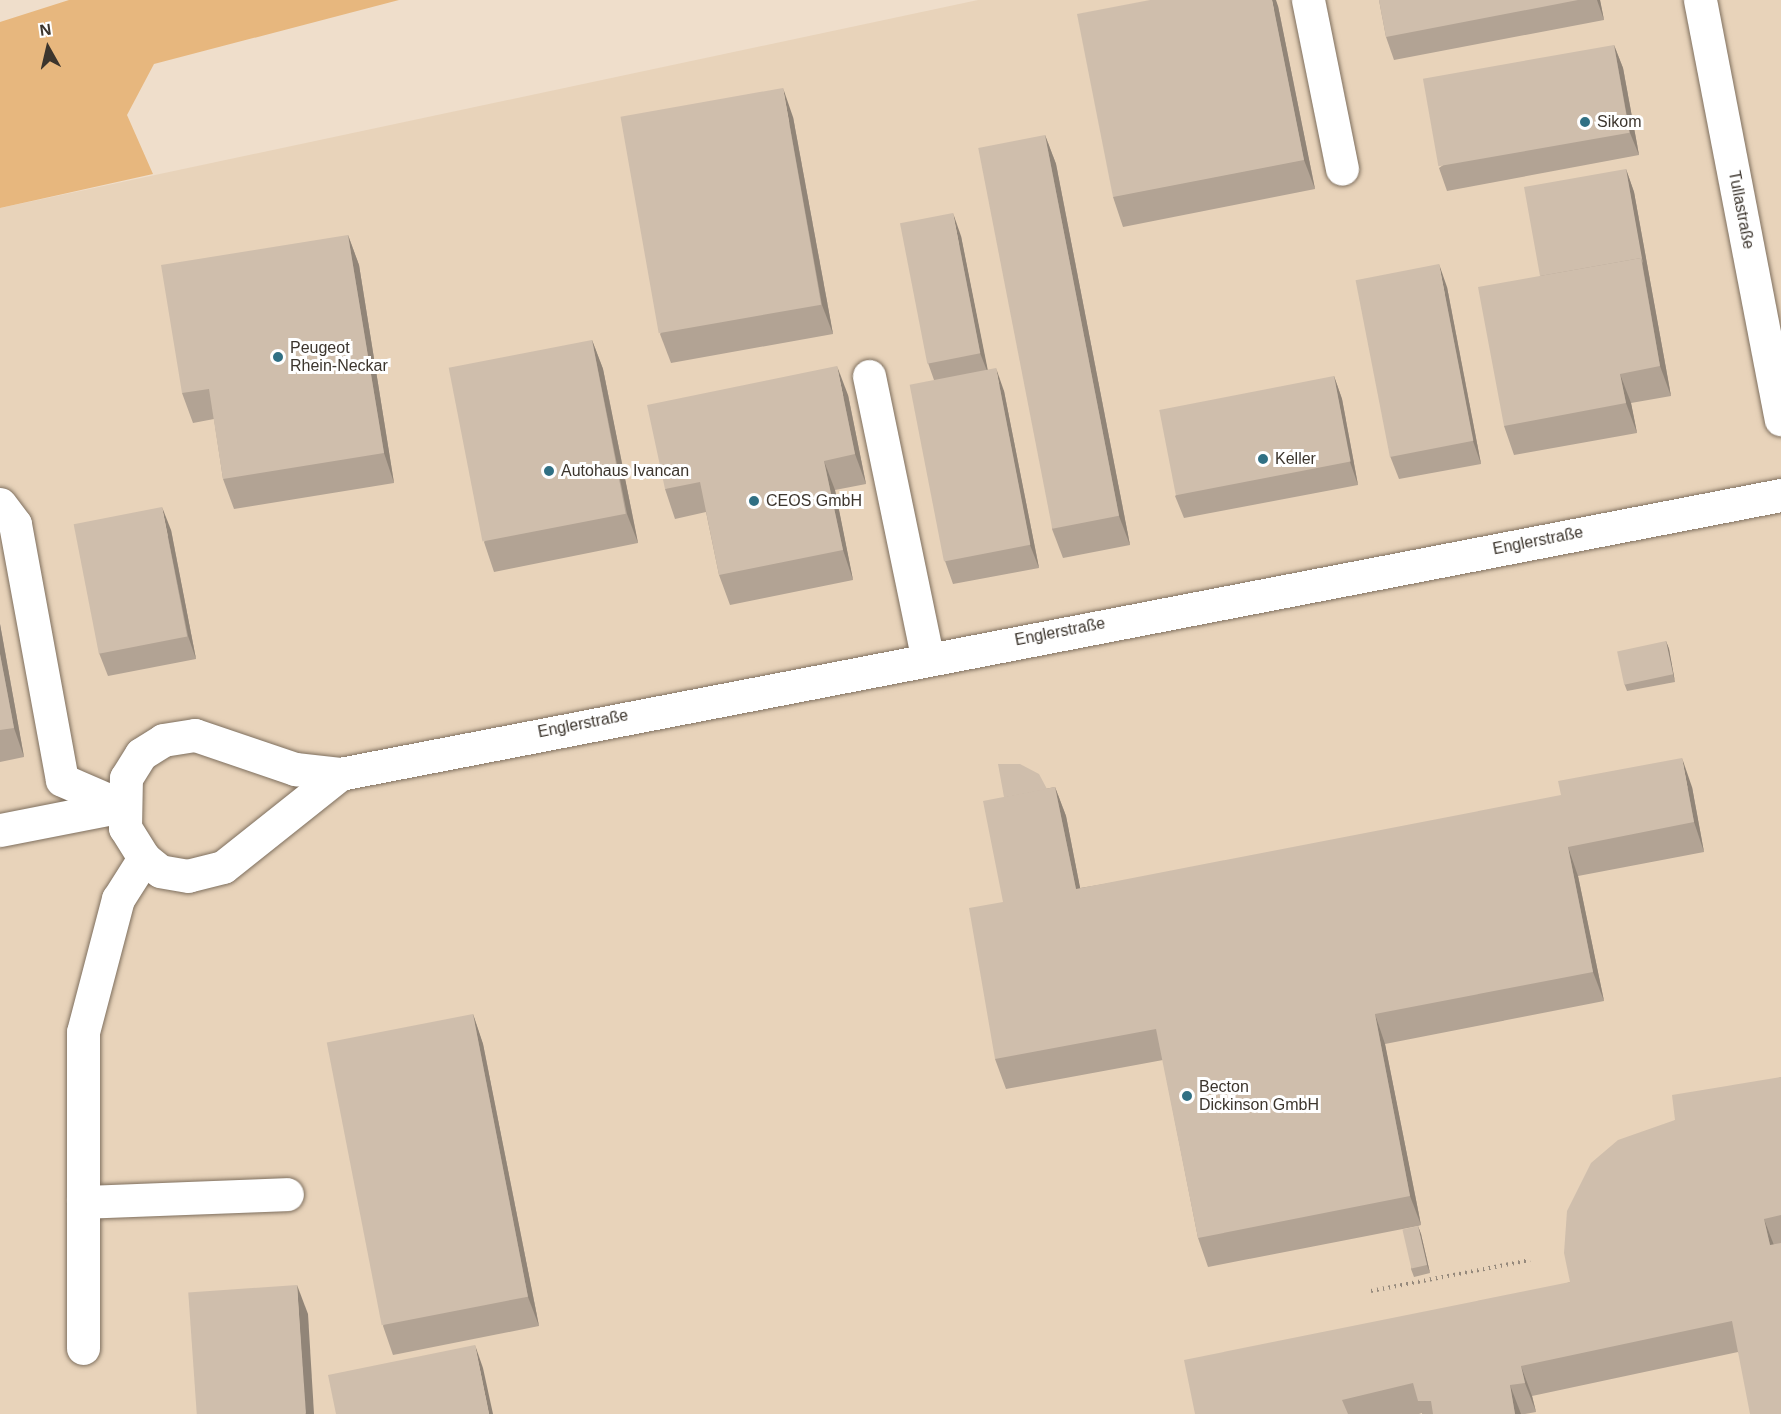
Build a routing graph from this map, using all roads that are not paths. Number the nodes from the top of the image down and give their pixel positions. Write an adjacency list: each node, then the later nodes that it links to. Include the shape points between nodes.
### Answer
1 (1308, 0): 3 (street)
2 (1700, 0): 5 (street, Tullastraße)
3 (1342, 169)
4 (869, 376): 8 (street)
5 (1781, 419)
6 (1781, 495): 8 (street, Englerstraße)
7 (0, 504): 10 (street, via 15,524 62,780)
8 (927, 657): 9 (street, Englerstraße)
9 (340, 774): 10 (street, Englerstraße, via 295,769 195,735 163,740 141,754 126,778); 12 (street, Englerstraße, via 223,867 188,876 160,871)
10 (122, 806): 11 (street); 12 (street, Englerstraße, via 125,828)
11 (0, 830)
12 (144, 858): 14 (street, via 118,898 83,1032)
13 (287, 1194): 14 (street)
14 (83, 1202): 15 (street)
15 (83, 1348)

